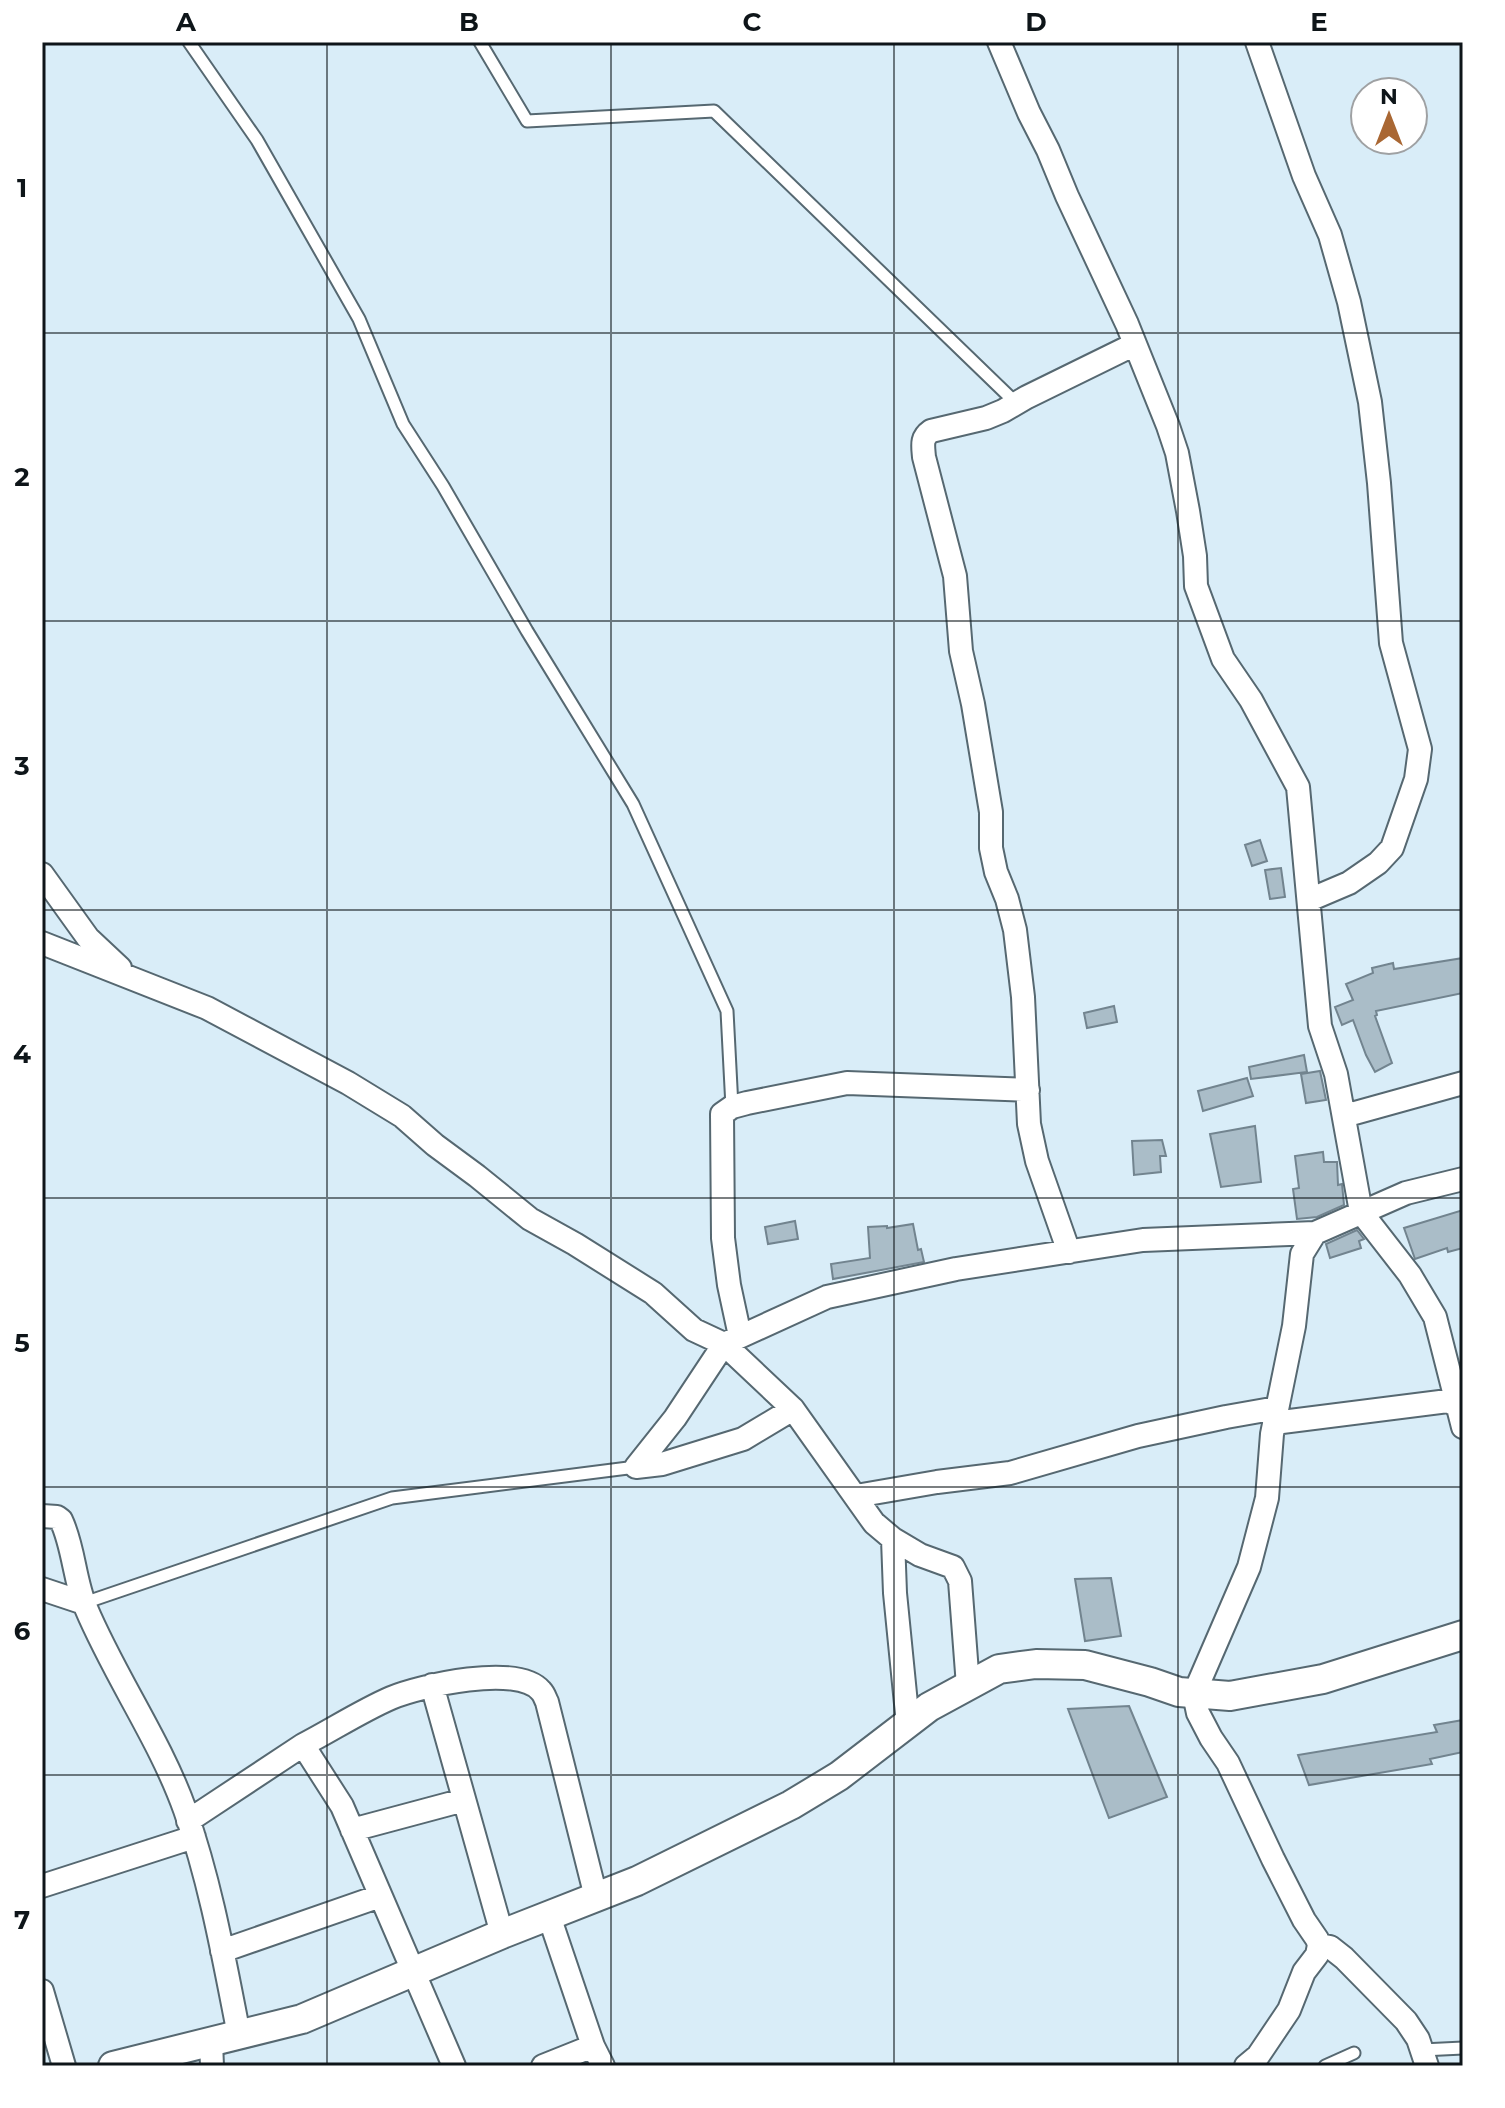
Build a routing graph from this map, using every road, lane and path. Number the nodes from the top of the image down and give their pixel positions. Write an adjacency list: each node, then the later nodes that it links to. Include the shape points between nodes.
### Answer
1 (189, 42): 13 (lane, via 265,153 359,319 403,424 633,804 727,1011)
2 (480, 42): 6 (lane, via 527,121 714,111)
3 (999, 42): 5 (street)
4 (1257, 42): 8 (street, via 1330,235 1349,302 1370,402 1391,643 1420,749 1416,779 1392,848 1349,883)
5 (1135, 344): 6 (street); 8 (street, via 1177,453 1196,586 1223,659 1298,787)
6 (1016, 404): 12 (street, via 986,418 931,431 923,441 955,576 961,651 991,812 991,848 1015,930)
7 (42, 874): 10 (street, via 88,938)
8 (1309, 900): 14 (street, via 1320,1026)
9 (42, 943): 10 (street)
10 (130, 978): 19 (street, via 207,1008 402,1116 530,1219 653,1293 694,1330)
11 (1463, 1083): 14 (street)
12 (1028, 1090): 13 (street, via 847,1083); 18 (street, via 1037,1161)
13 (732, 1107): 19 (street, via 722,1114 721,1125)
14 (1344, 1116): 16 (street)
15 (1463, 1179): 16 (street, via 1406,1193)
16 (1361, 1212): 17 (street); 22 (street, via 1435,1317)
17 (1315, 1233): 18 (street, via 1143,1240); 21 (street, via 1302,1254)
18 (1069, 1252): 19 (street, via 827,1297)
19 (732, 1340): 20 (street); 23 (street)
20 (793, 1409): 23 (street, via 743,1439); 24 (street)
21 (1276, 1416): 22 (street, via 1448,1401); 24 (street, via 1226,1417 1010,1473); 32 (street, via 1267,1498 1249,1567)
22 (1460, 1417)
23 (636, 1467): 28 (lane, via 392,1498)
24 (856, 1496): 26 (street)
25 (42, 1516): 28 (street, via 61,1520)
26 (893, 1539): 31 (street, via 953,1567 960,1581); 33 (street)
27 (42, 1589): 28 (street)
28 (84, 1603): 36 (street)
29 (1463, 1635): 32 (street, via 1323,1679 1230,1696)
30 (432, 1685): 34 (street, via 391,1698); 35 (street); 40 (street, via 487,1677 525,1681 541,1689)
31 (968, 1686): 32 (street, via 999,1669 1085,1665); 33 (street)
32 (1194, 1694): 43 (street, via 1198,1713)
33 (908, 1724): 40 (street, via 791,1805)
34 (303, 1745): 36 (street); 37 (street)
35 (464, 1800): 37 (street); 42 (street)
36 (191, 1829): 38 (street); 44 (street)
37 (352, 1830): 39 (street)
38 (42, 1886)
39 (380, 1896): 44 (street); 45 (street)
40 (596, 1897): 41 (street)
41 (549, 1916): 42 (street); 51 (street)
42 (502, 1934): 45 (street)
43 (1319, 1945): 52 (street, via 1344,1958 1384,1997 1418,2039); 57 (street, via 1289,2010)
44 (222, 1951): 47 (street)
45 (413, 1972): 47 (street, via 302,2019); 55 (street)
46 (42, 1991): 53 (street)
47 (239, 2035): 50 (street)
48 (1463, 2048): 52 (lane)
49 (1354, 2053): 58 (lane)
50 (212, 2054): 54 (street)
51 (598, 2056): 56 (street)
52 (1424, 2058)
53 (64, 2066)
54 (113, 2066)
55 (454, 2066)
56 (543, 2066)
57 (1246, 2066)
58 (1325, 2066)

